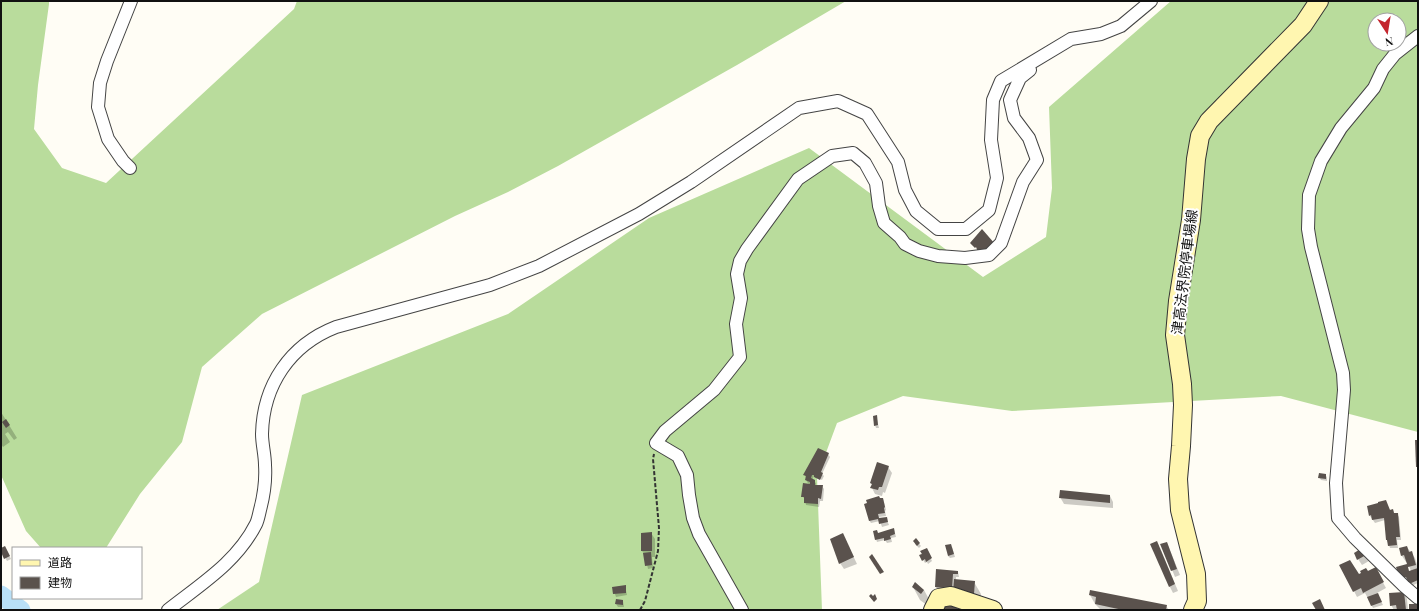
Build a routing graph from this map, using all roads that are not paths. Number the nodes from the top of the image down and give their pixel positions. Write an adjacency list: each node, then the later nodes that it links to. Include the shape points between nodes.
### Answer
1 (131, 1): 6 (street, via 100,82 98,107 108,139)
2 (1151, 1): 5 (street, via 1122,26 1101,34 1071,39)
3 (1319, 1): 13 (main road, 津高法界院停車場線, via 1303,25 1209,121 1200,136 1175,335 1183,405 1178,480 1180,510 1196,574 1197,600)
4 (1418, 36): 7 (street, via 1383,69 1374,88 1341,128 1321,161 1309,195 1308,229 1343,374 1344,390 1336,483 1338,518 1355,538)
5 (1032, 61): 9 (street, via 1001,81 993,100 991,140 997,178 989,210 966,229 938,229 916,211 905,190 898,162 867,114 838,101 799,108 691,182 639,214 539,266 490,285 326,331 287,360 275,379 265,406 262,434 265,493 257,523 228,563); 10 (street, via 1031,69 1020,78 1010,100 1014,118 1029,138 1037,160 1023,182 1001,243 989,255 965,258 938,256 905,244 884,223 876,183 866,163 853,153 832,156 798,179 746,249 737,274 741,298 736,324 740,357 714,390 665,431 656,443 678,456 688,476 689,495 699,534)
6 (130, 168)
7 (1418, 598)
8 (965, 605): 11 (main road, via 951,596 939,598); 12 (main road)
9 (168, 610)
10 (742, 610)
11 (934, 610)
12 (993, 610)
13 (1193, 610)

